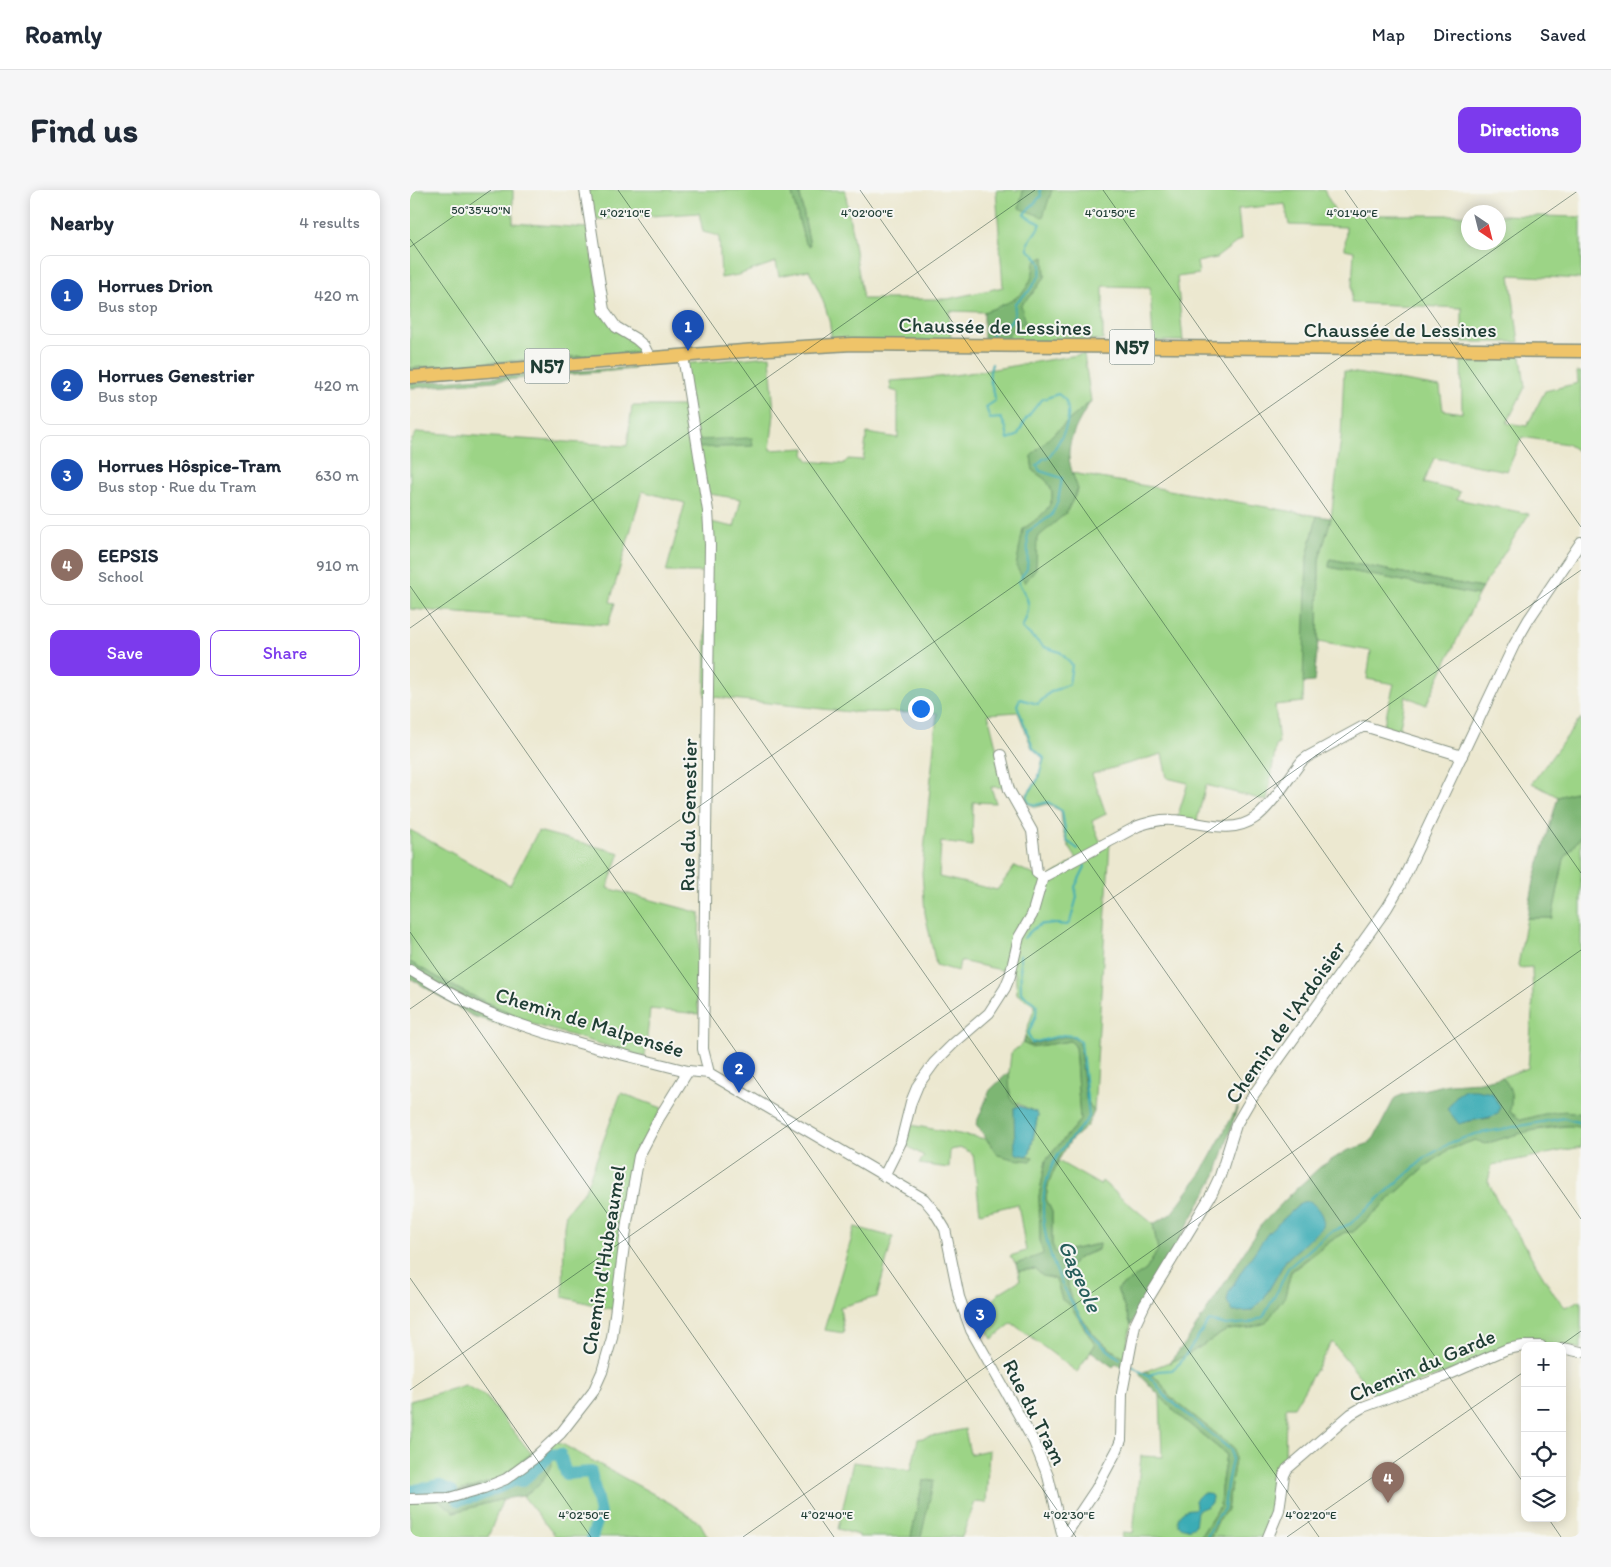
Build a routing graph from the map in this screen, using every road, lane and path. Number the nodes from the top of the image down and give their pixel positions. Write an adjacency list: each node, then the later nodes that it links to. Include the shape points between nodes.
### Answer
1 (584, 190): 4 (street, via 604,310 616,327 644,346)
2 (1581, 351): 3 (main road, Chaussée de Lessines / N57, via 852,344)
3 (683, 356): 4 (main road, Chaussée de Lessines / N57); 12 (street, Rue du Genestier, via 708,511 710,545 703,1049)
4 (650, 358): 5 (main road, Chaussée de Lessines / N57)
5 (410, 377)
6 (1581, 542): 8 (street, Chemin de l'Ardoisier, via 1514,644)
7 (1001, 755): 9 (street, via 1009,790 1032,831 1037,873)
8 (1462, 756): 9 (street, via 1364,726 1302,761 1261,813 1249,822 1225,827 1171,820 1152,822 1138,826); 18 (street, Chemin de l'Ardoisier, via 1412,865 1387,908 1267,1074 1236,1125 1211,1195 1135,1325 1122,1393 1119,1445 1087,1505)
9 (1043, 877): 13 (street, via 1032,915 1019,937 1005,988 989,1013 952,1044 918,1085 901,1142)
10 (410, 970): 11 (street, Chemin de Malpensée, via 498,1016 565,1039)
11 (688, 1071): 12 (street, Chemin de Malpensée); 17 (street, Chemin d'Hubeaumel, via 638,1161 612,1338 593,1392 561,1433 506,1479 449,1498)
12 (709, 1074): 13 (street)
13 (884, 1176): 18 (street, Rue du Tram, via 924,1199 941,1221 948,1238 959,1297 971,1330 1034,1442 1048,1476)
14 (1521, 1346): 19 (street, Chemin du Garde, via 1351,1414 1287,1469 1276,1519)
15 (1566, 1349): 16 (street)
16 (1581, 1352)
17 (410, 1499)
18 (1064, 1537)
19 (1268, 1537)

